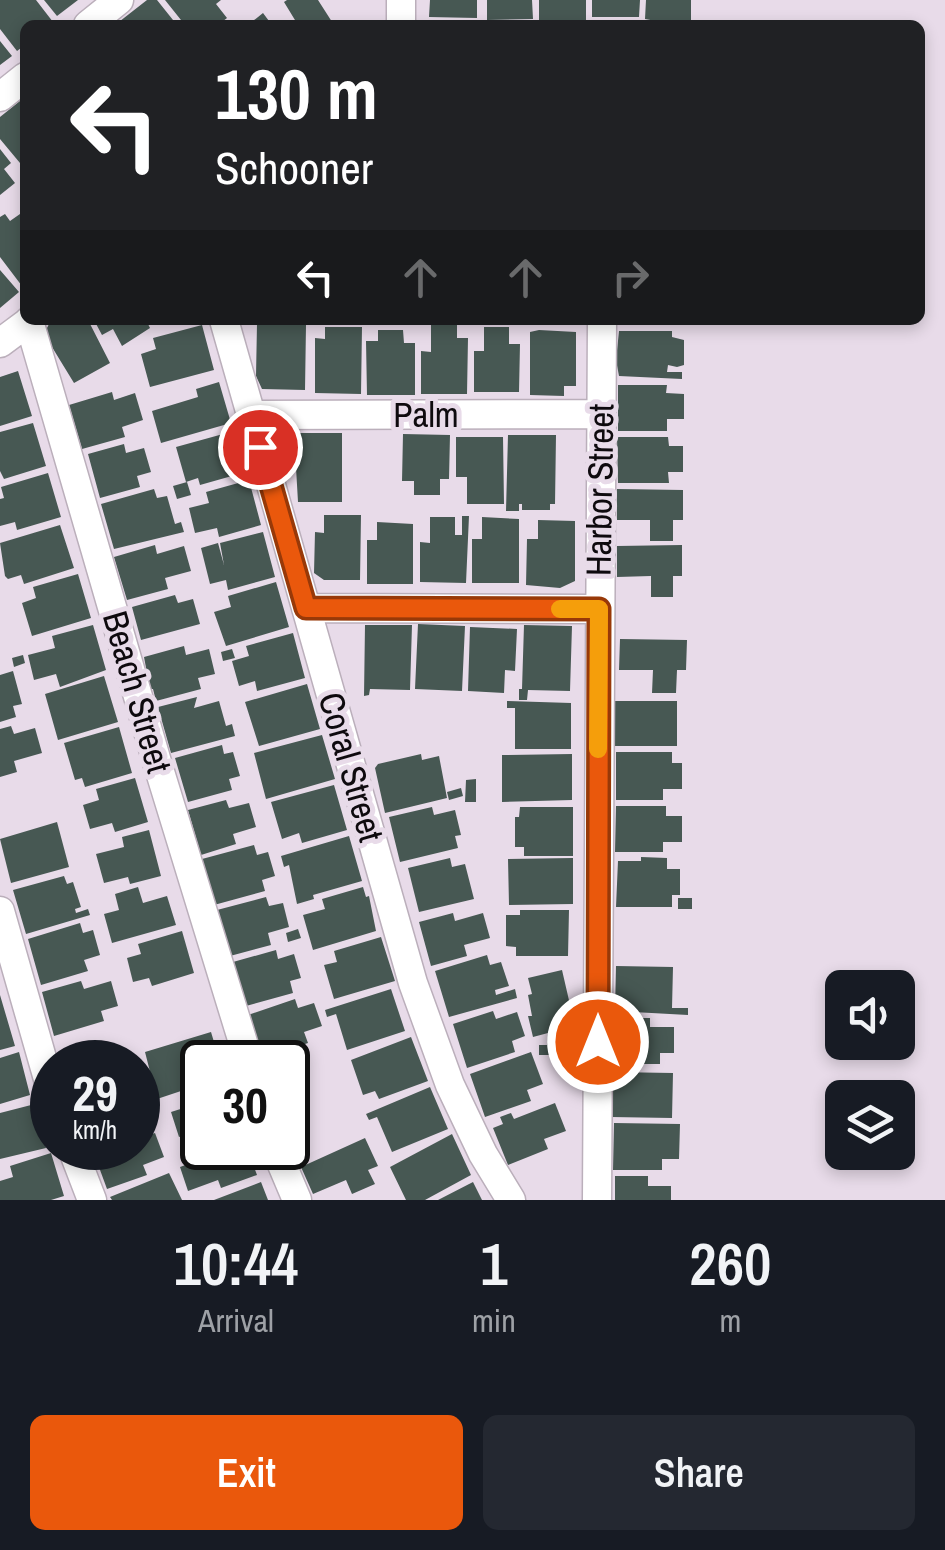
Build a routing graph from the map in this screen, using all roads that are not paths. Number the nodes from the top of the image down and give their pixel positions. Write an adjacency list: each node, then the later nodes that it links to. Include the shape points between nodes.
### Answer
1 (119, 0): 2 (street)
2 (94, 20)
3 (20, 80): 4 (street)
4 (0, 97)
5 (25, 325): 9 (street)
6 (31, 325): 16 (street, Beach Street)
7 (225, 325): 11 (street, Coral Street)
8 (602, 325): 10 (street, Harbor Street)
9 (0, 344)
10 (601, 414): 11 (street, Palm); 13 (street, Harbor Street)
11 (251, 415): 12 (street, Coral Street)
12 (306, 608): 13 (street); 21 (street, Coral Street, via 413,983 450,1084)
13 (599, 609): 22 (street, Harbor Street)
14 (0, 912): 15 (street)
15 (37, 1040)
16 (242, 1040)
17 (80, 1170): 19 (street)
18 (284, 1170): 20 (street)
19 (92, 1200)
20 (296, 1200)
21 (512, 1200)
22 (597, 1200)

